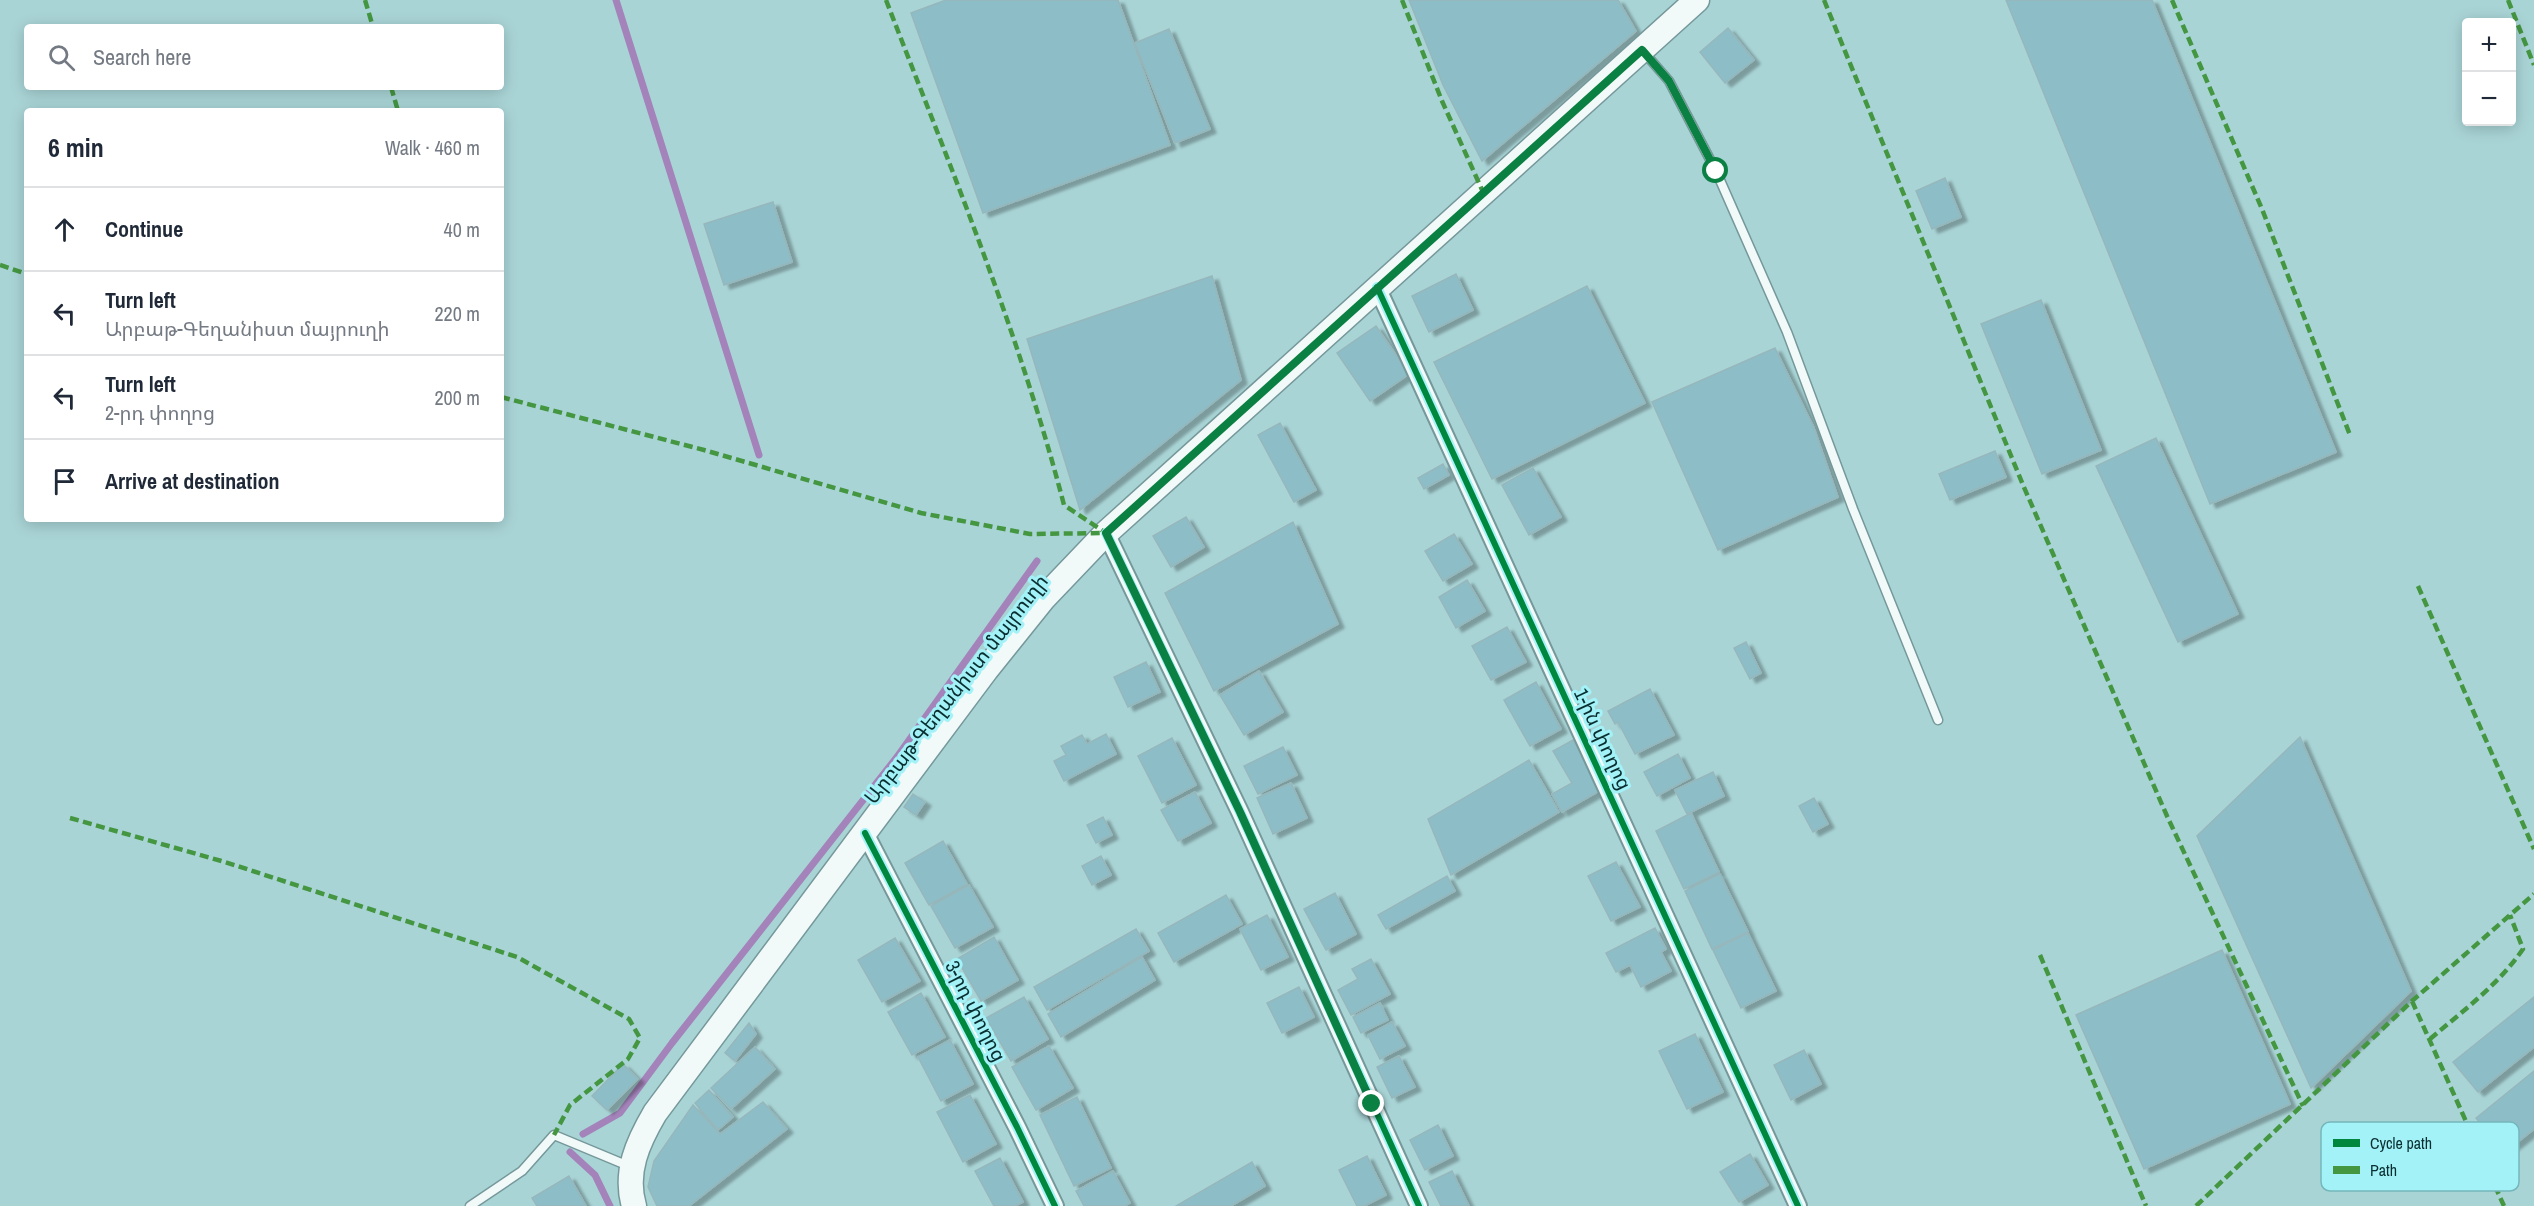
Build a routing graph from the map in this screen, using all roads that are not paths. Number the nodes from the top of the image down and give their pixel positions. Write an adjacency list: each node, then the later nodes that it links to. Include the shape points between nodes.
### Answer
1 (1697, 0): 2 (main road, Արբաթ-Գեղանիստ մայրուղի)
2 (1642, 50): 3 (main road, Արբաթ-Գեղանիստ մայրուղի); 5 (lane, via 1669,81 1721,182 1787,332)
3 (1377, 287): 4 (main road, Արբաթ-Գեղանիստ մայրուղի); 12 (street, 1-ին փողոց)
4 (1106, 533): 6 (main road, Արբաթ-Գեղանիստ մայրուղի, via 1036,608 986,670); 11 (street, via 1240,812)
5 (1938, 720)
6 (865, 833): 7 (main road, Արբաթ-Գեղանիստ մայրուղի, via 655,1113 640,1139); 10 (street, 3-րդ փողոց)
7 (631, 1167): 8 (lane, via 554,1135 522,1171); 9 (main road, Արբաթ-Գեղանիստ մայրուղի)
8 (470, 1206)
9 (634, 1206)
10 (1055, 1206)
11 (1419, 1206)
12 (1798, 1206)

